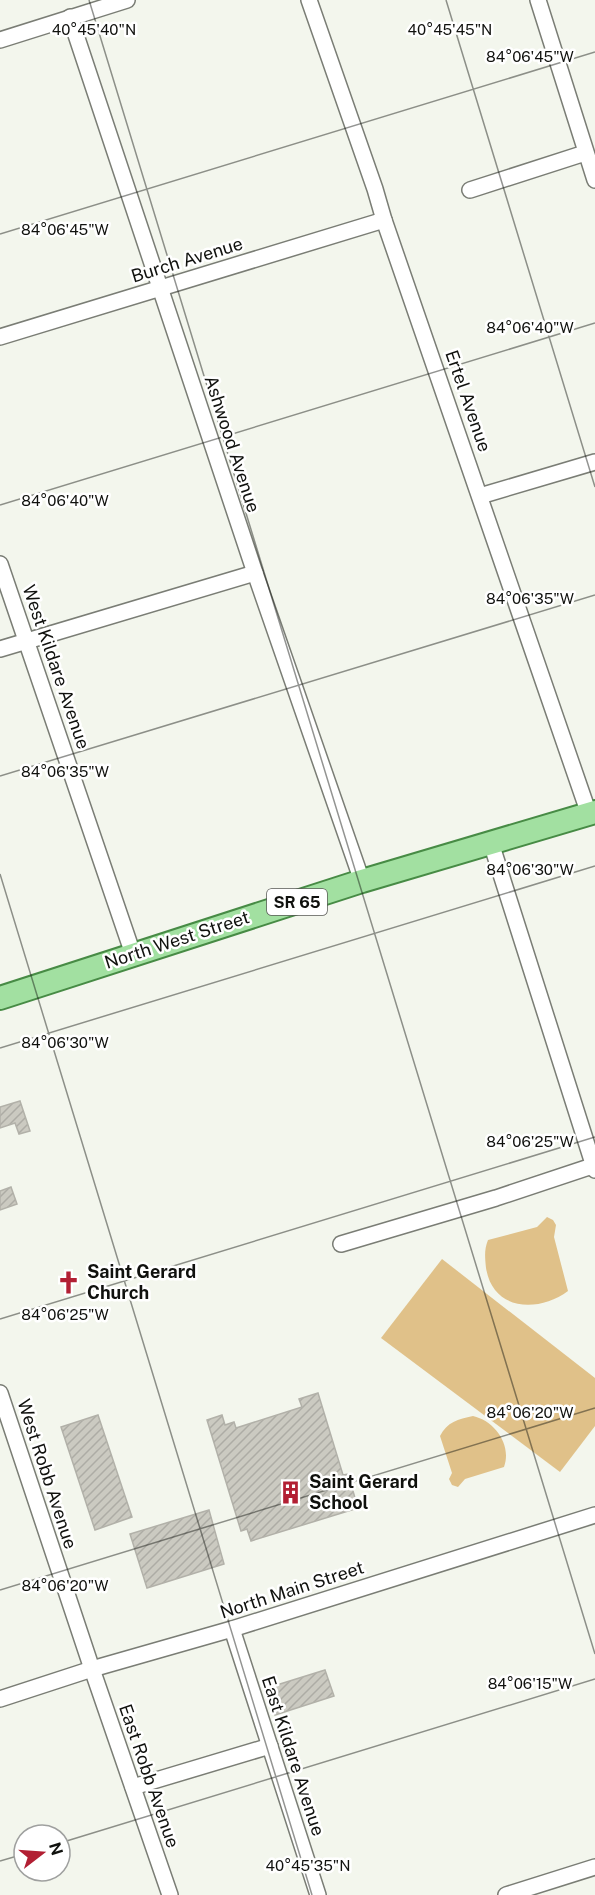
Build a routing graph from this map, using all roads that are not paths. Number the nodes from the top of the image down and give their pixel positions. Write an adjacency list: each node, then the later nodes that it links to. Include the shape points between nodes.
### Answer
1 (126, 0): 4 (street)
2 (309, 0): 9 (street, Ertel Avenue)
3 (538, 0): 6 (street)
4 (70, 17): 5 (street); 10 (street, Ashwood Avenue)
5 (0, 40)
6 (585, 153): 7 (street); 8 (street)
7 (595, 180)
8 (470, 190)
9 (384, 220): 10 (street, Burch Avenue); 13 (street, Ertel Avenue)
10 (160, 289): 11 (street, Burch Avenue); 15 (street, Ashwood Avenue)
11 (0, 337)
12 (595, 462): 13 (street)
13 (480, 496): 18 (street, Ertel Avenue)
14 (0, 564): 16 (street, West Kildare Avenue)
15 (255, 573): 16 (street); 20 (street, Ashwood Avenue)
16 (26, 640): 17 (street); 21 (street, West Kildare Avenue)
17 (0, 649)
18 (592, 813): 19 (main road, North West Street / SR 65)
19 (491, 843): 20 (main road, North West Street / SR 65); 23 (street)
20 (362, 881): 21 (main road, North West Street / SR 65)
21 (133, 954): 22 (main road, North West Street / SR 65)
22 (0, 998)
23 (595, 1167): 24 (street)
24 (341, 1244)
25 (0, 1393): 28 (street, West Robb Avenue)
26 (595, 1515): 27 (street, North Main Street)
27 (232, 1629): 28 (street, North Main Street); 30 (street, East Kildare Avenue)
28 (92, 1669): 29 (street, North Main Street); 31 (street, East Robb Avenue)
29 (0, 1699)
30 (270, 1746): 31 (street); 35 (street, East Kildare Avenue)
31 (133, 1787): 34 (street, East Robb Avenue)
32 (595, 1867): 33 (street)
33 (533, 1891): 36 (street)
34 (170, 1895)
35 (318, 1895)
36 (506, 1895)

